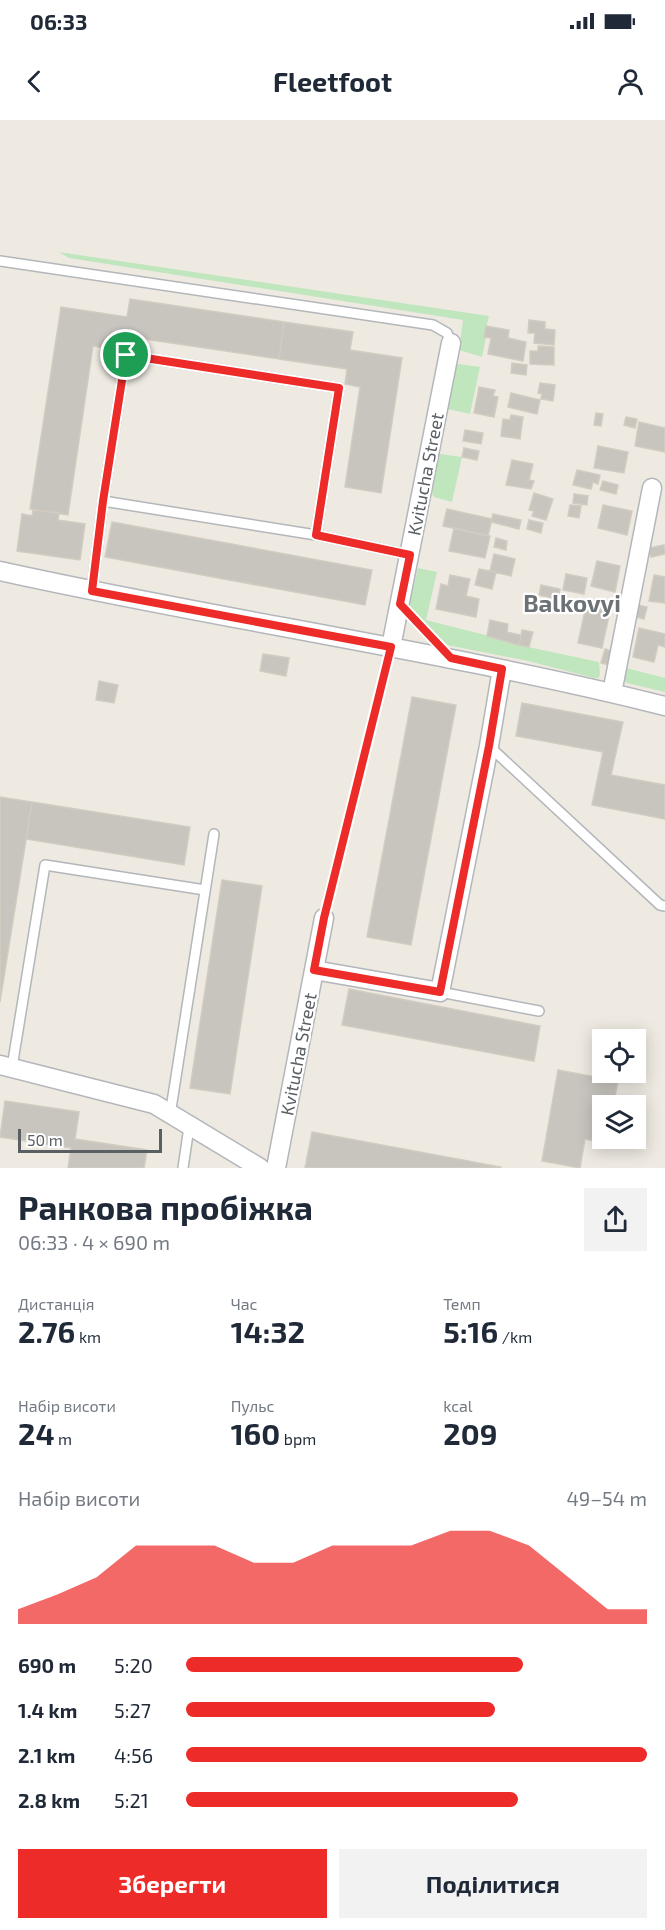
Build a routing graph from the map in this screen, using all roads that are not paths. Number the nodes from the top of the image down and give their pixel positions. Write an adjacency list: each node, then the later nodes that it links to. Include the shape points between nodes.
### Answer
1 (0, 261): 2 (lane, via 433,326 447,333)
2 (451, 343): 6 (street, Kvitucha Street)
3 (652, 488): 11 (street)
4 (103, 501): 5 (lane); 5 (lane, via 126,355 339,388); 8 (lane)
5 (316, 535): 6 (lane)
6 (410, 555): 9 (street, Kvitucha Street)
7 (0, 571): 8 (street)
8 (92, 591): 9 (street)
9 (391, 647): 10 (street)
10 (502, 669): 11 (street); 13 (street)
11 (612, 693): 12 (street)
12 (665, 706)
13 (489, 746): 16 (lane); 19 (street)
14 (214, 834): 15 (lane)
15 (205, 890): 21 (lane, via 45,866); 22 (lane)
16 (665, 906)
17 (324, 918): 18 (street, Kvitucha Street)
18 (314, 970): 19 (street); 26 (street, Kvitucha Street)
19 (440, 992): 20 (lane)
20 (539, 1011)
21 (6, 1066): 22 (street, via 154,1104)
22 (170, 1114): 23 (street)
23 (189, 1127): 24 (lane); 25 (street)
24 (183, 1168)
25 (260, 1168)
26 (276, 1168)

